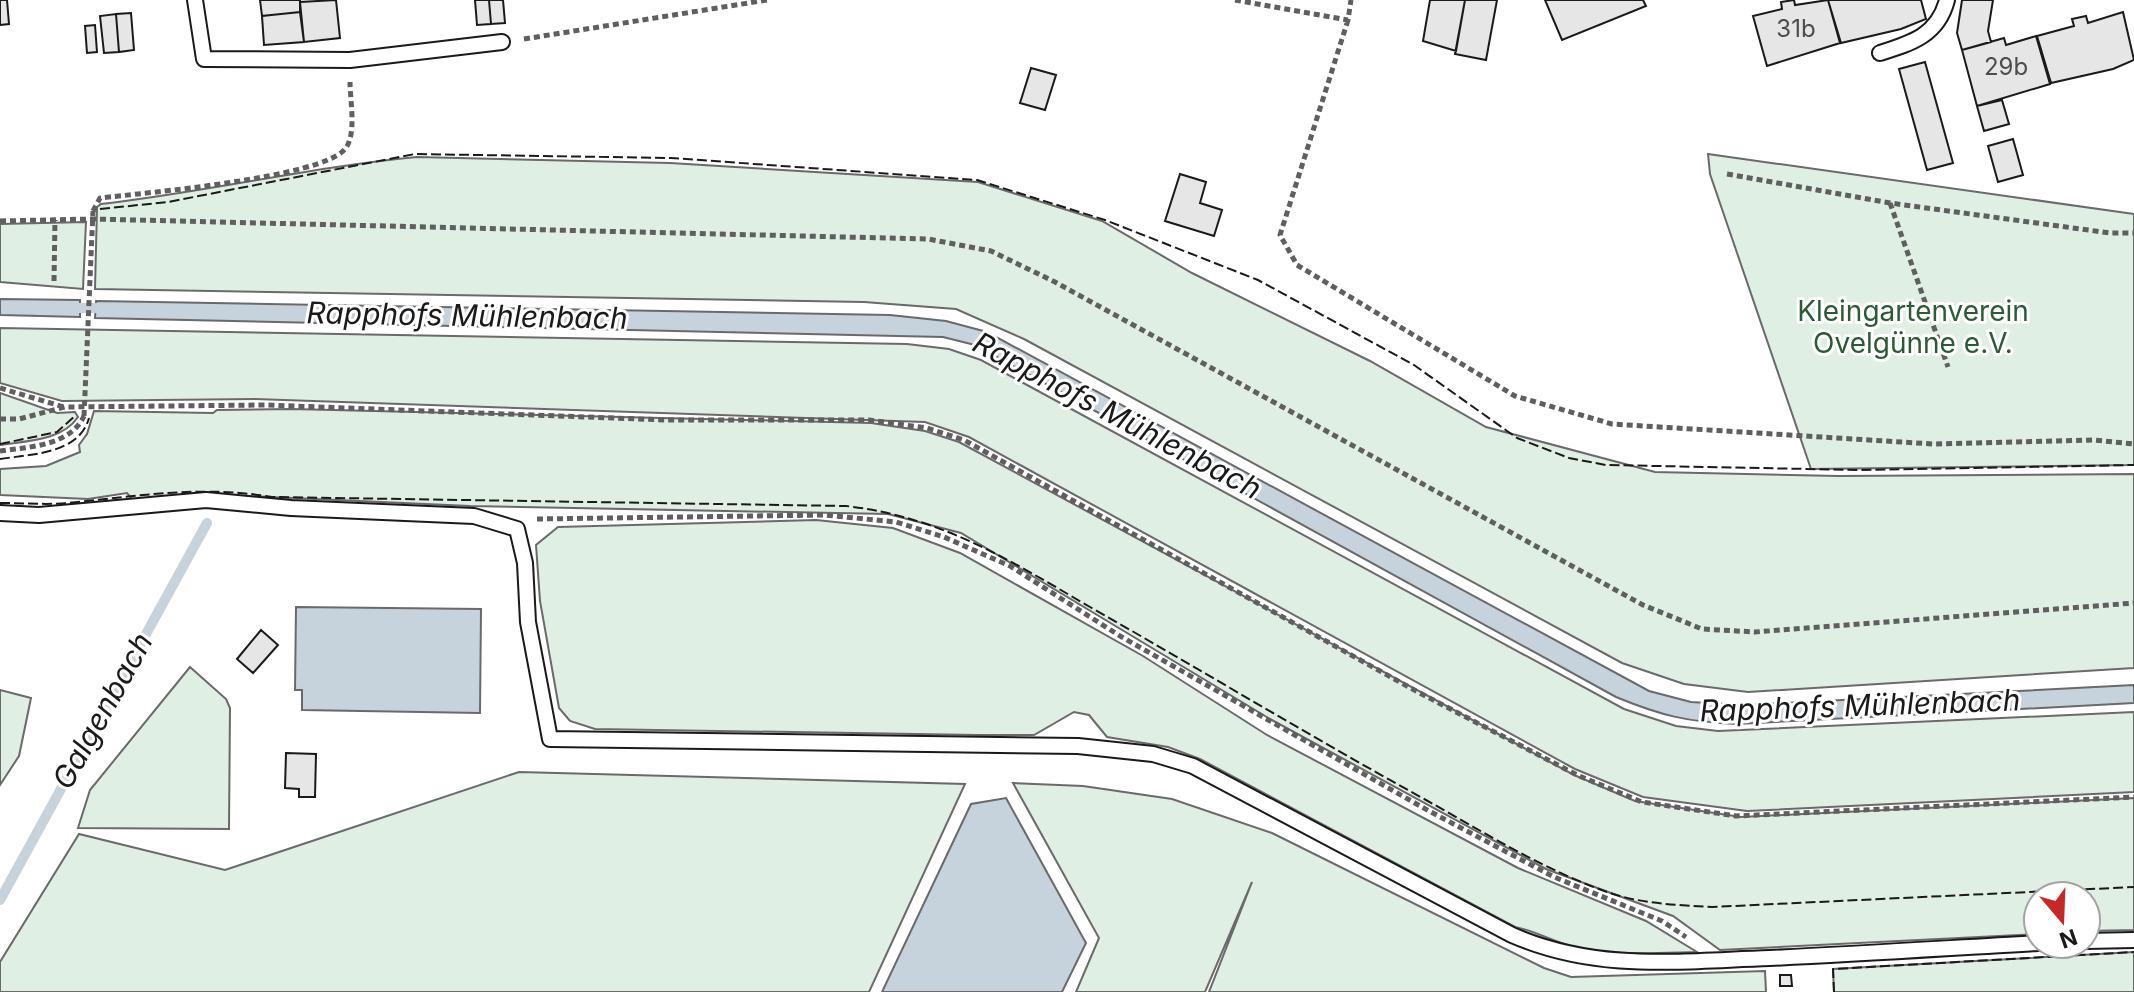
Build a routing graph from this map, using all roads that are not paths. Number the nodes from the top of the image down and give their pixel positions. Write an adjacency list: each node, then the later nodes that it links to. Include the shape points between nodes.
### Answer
1 (195, 0): 3 (lane, via 204,59 350,60)
2 (1947, 0): 4 (lane, via 1926,36)
3 (502, 42)
4 (1880, 53)
5 (0, 513): 8 (lane, via 39,515 206,500 474,516 517,529 550,739 1078,746 1153,754 1193,766 1512,935 1548,951 1591,960)
6 (2134, 940): 7 (lane)
7 (2102, 941)
8 (2022, 944)

